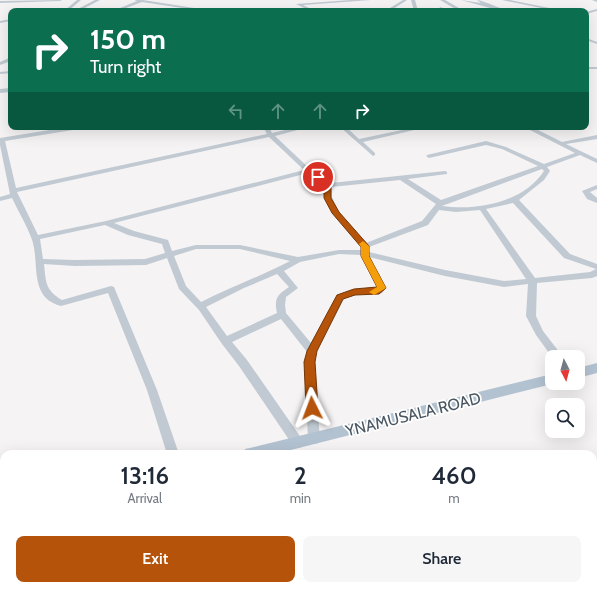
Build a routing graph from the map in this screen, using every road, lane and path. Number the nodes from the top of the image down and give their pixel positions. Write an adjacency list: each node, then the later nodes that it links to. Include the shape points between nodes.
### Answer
1 (60, 0): 15 (street)
2 (79, 0): 20 (street)
3 (98, 0): 21 (street)
4 (136, 0): 12 (street)
5 (369, 0): 16 (street)
6 (405, 0): 25 (street)
7 (442, 0): 26 (street)
8 (463, 0): 17 (street)
9 (479, 0): 17 (street)
10 (504, 0): 28 (street)
11 (594, 0): 13 (street)
12 (141, 1): 19 (street); 22 (street)
13 (597, 1)
14 (0, 2): 15 (street)
15 (18, 2): 18 (street)
16 (297, 2): 24 (street)
17 (486, 6): 27 (street)
18 (0, 7)
19 (185, 7): 23 (street)
20 (70, 8)
21 (82, 8)
22 (123, 8)
23 (192, 8)
24 (307, 8)
25 (392, 8)
26 (457, 8)
27 (494, 8)
28 (546, 8)
29 (589, 16): 30 (street)
30 (592, 17)
31 (60, 130): 40 (street)
32 (268, 130): 38 (street)
33 (291, 130): 38 (street)
34 (346, 130): 41 (street)
35 (404, 130): 41 (street)
36 (533, 130): 43 (street)
37 (540, 130): 42 (street)
38 (270, 134): 49 (street); 55 (street)
39 (597, 137): 42 (street)
40 (1, 140): 51 (street)
41 (358, 141): 44 (street)
42 (565, 142): 46 (street)
43 (580, 153): 47 (street); 48 (street)
44 (373, 154)
45 (429, 156): 48 (street, via 486,143 504,148)
46 (597, 158)
47 (597, 161)
48 (543, 166): 57 (street, via 547,171 542,179); 59 (street)
49 (309, 172): 53 (street); 61 (street)
50 (445, 173): 52 (street)
51 (5, 174): 55 (street)
52 (400, 177): 53 (street); 59 (street)
53 (329, 185): 63 (street, via 328,198 336,213)
54 (597, 187): 58 (street, via 586,191)
55 (14, 193): 56 (street); 62 (street)
56 (0, 199)
57 (515, 200): 60 (street); 68 (street, via 567,256)
58 (597, 201)
59 (438, 205): 60 (street, via 456,210); 63 (street, via 425,223)
60 (482, 208): 69 (street)
61 (106, 223): 62 (street); 64 (street, via 165,242)
62 (36, 238): 66 (street)
63 (365, 250): 65 (street); 69 (street, via 445,272 504,284); 74 (street, via 365,256 382,288 379,291 354,292 340,297)
64 (170, 254): 65 (street, via 190,248 240,247); 66 (street, via 146,262 75,264); 70 (street, via 182,287)
65 (298, 260): 67 (street)
66 (39, 261): 80 (street, via 42,284 49,296 61,303 110,289 152,390)
67 (279, 271): 70 (street); 71 (street, via 294,288 282,296)
68 (597, 271): 69 (street)
69 (533, 282): 73 (street, via 531,316 539,333)
70 (200, 306): 72 (street)
71 (282, 314): 72 (street); 74 (street)
72 (225, 341): 79 (street)
73 (552, 350)
74 (312, 351): 78 (street, via 310,362)
75 (597, 368): 76 (main road)
76 (585, 371)
77 (545, 382): 78 (main road, YNAMUSALA ROAD)
78 (314, 439): 79 (main road, YNAMUSALA ROAD)
79 (298, 443): 81 (main road, YNAMUSALA ROAD)
80 (172, 450)
81 (284, 450)

